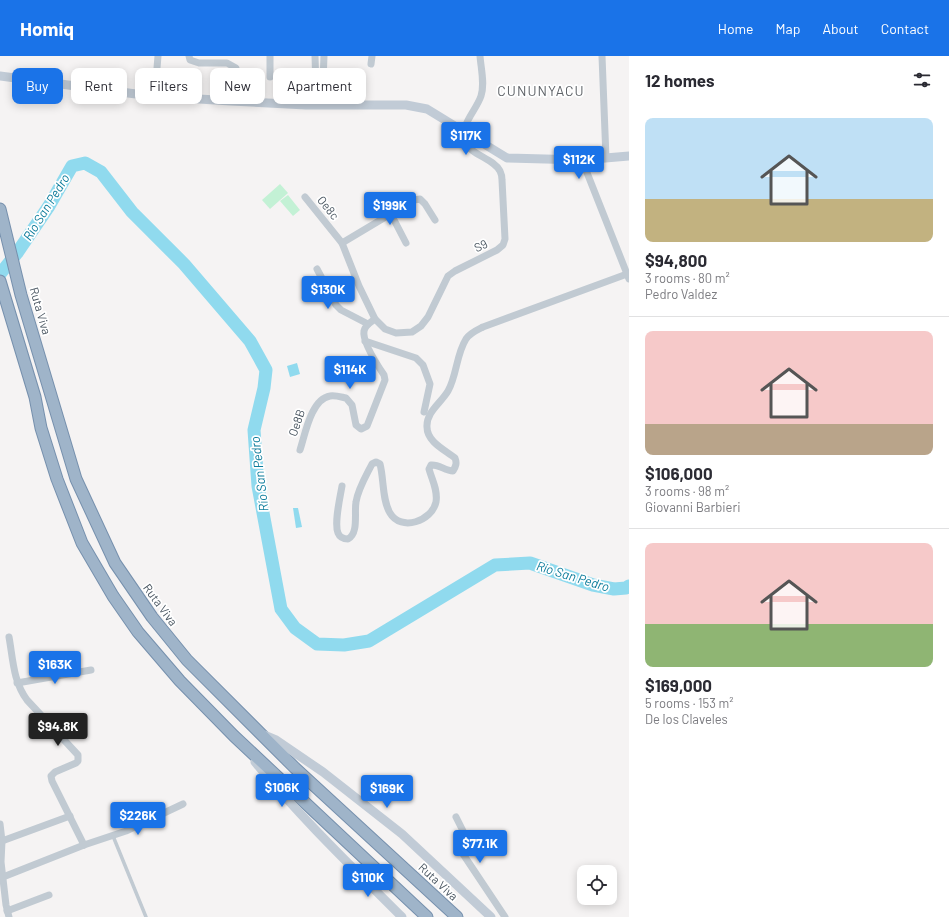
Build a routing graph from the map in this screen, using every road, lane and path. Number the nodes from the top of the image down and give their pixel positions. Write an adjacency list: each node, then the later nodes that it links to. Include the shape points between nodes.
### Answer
1 (158, 56): 10 (street)
2 (189, 56): 11 (street, via 190,60 199,63 227,63)
3 (270, 56): 13 (street)
4 (316, 56): 16 (street, via 316,88)
5 (324, 56): 17 (street)
6 (372, 56): 9 (street)
7 (480, 56): 18 (street, via 483,82 481,96)
8 (602, 56): 20 (street)
9 (371, 64)
10 (157, 68)
11 (236, 68)
12 (0, 76): 14 (main road)
13 (270, 77)
14 (135, 94)
15 (265, 103): 16 (main road)
16 (306, 105): 17 (main road)
17 (322, 105): 18 (main road, via 406,104 427,108)
18 (463, 130): 21 (main road, via 507,158); 31 (street, S9, via 469,147 500,171 504,231 502,245 448,276 428,317 412,332 396,333 385,329)
19 (629, 156): 20 (main road)
20 (606, 158): 21 (main road)
21 (582, 160): 29 (street)
22 (305, 197): 26 (street, Oe8c)
23 (0, 209): 40 (highway, Ruta Viva, via 21,295 76,479 115,563 152,618 187,660)
24 (391, 214): 25 (street, via 420,199); 26 (street); 27 (street)
25 (435, 220)
26 (342, 243): 31 (street, Oe8c)
27 (406, 244)
28 (317, 269): 32 (street, via 336,305)
29 (628, 276): 36 (street, via 483,327 466,338 451,386 433,409 428,420 428,433 434,443 455,458 456,462 453,471 447,471 435,464 431,465 429,469 435,484 436,504 425,517 410,524 392,516 386,504 380,464 376,462 372,464 356,500 355,530 352,537 348,540 342,538 338,534 337,524)
30 (0, 281): 41 (highway, via 35,397 41,428 57,479 82,543 138,632 180,681)
31 (375, 319): 32 (street)
32 (368, 324): 33 (street, via 364,331)
33 (365, 341): 34 (street, via 416,358 423,365 430,384); 35 (street, Oe8B, via 384,375 367,426 361,429 356,426 352,405 346,398 330,396 314,408)
34 (424, 412)
35 (300, 450)
36 (342, 486)
37 (9, 637): 39 (street)
38 (90, 670): 39 (street)
39 (17, 682): 43 (street, via 27,700 78,755 76,763 51,776)
40 (261, 734): 56 (highway, Ruta Viva); 57 (main road, via 276,740 323,772 396,830)
41 (234, 736): 54 (main road, via 270,780); 55 (highway)
42 (183, 804): 46 (street)
43 (70, 816): 47 (street); 48 (street)
44 (456, 817): 58 (street, via 466,837 463,854)
45 (0, 824): 47 (street)
46 (113, 836): 48 (street); 53 (lane)
47 (2, 841): 49 (street)
48 (84, 845): 50 (street)
49 (0, 862): 50 (street)
50 (3, 877): 52 (street)
51 (49, 896): 52 (street)
52 (8, 914)
53 (146, 917)
54 (402, 917)
55 (427, 917)
56 (457, 917)
57 (491, 917)
58 (505, 917)

